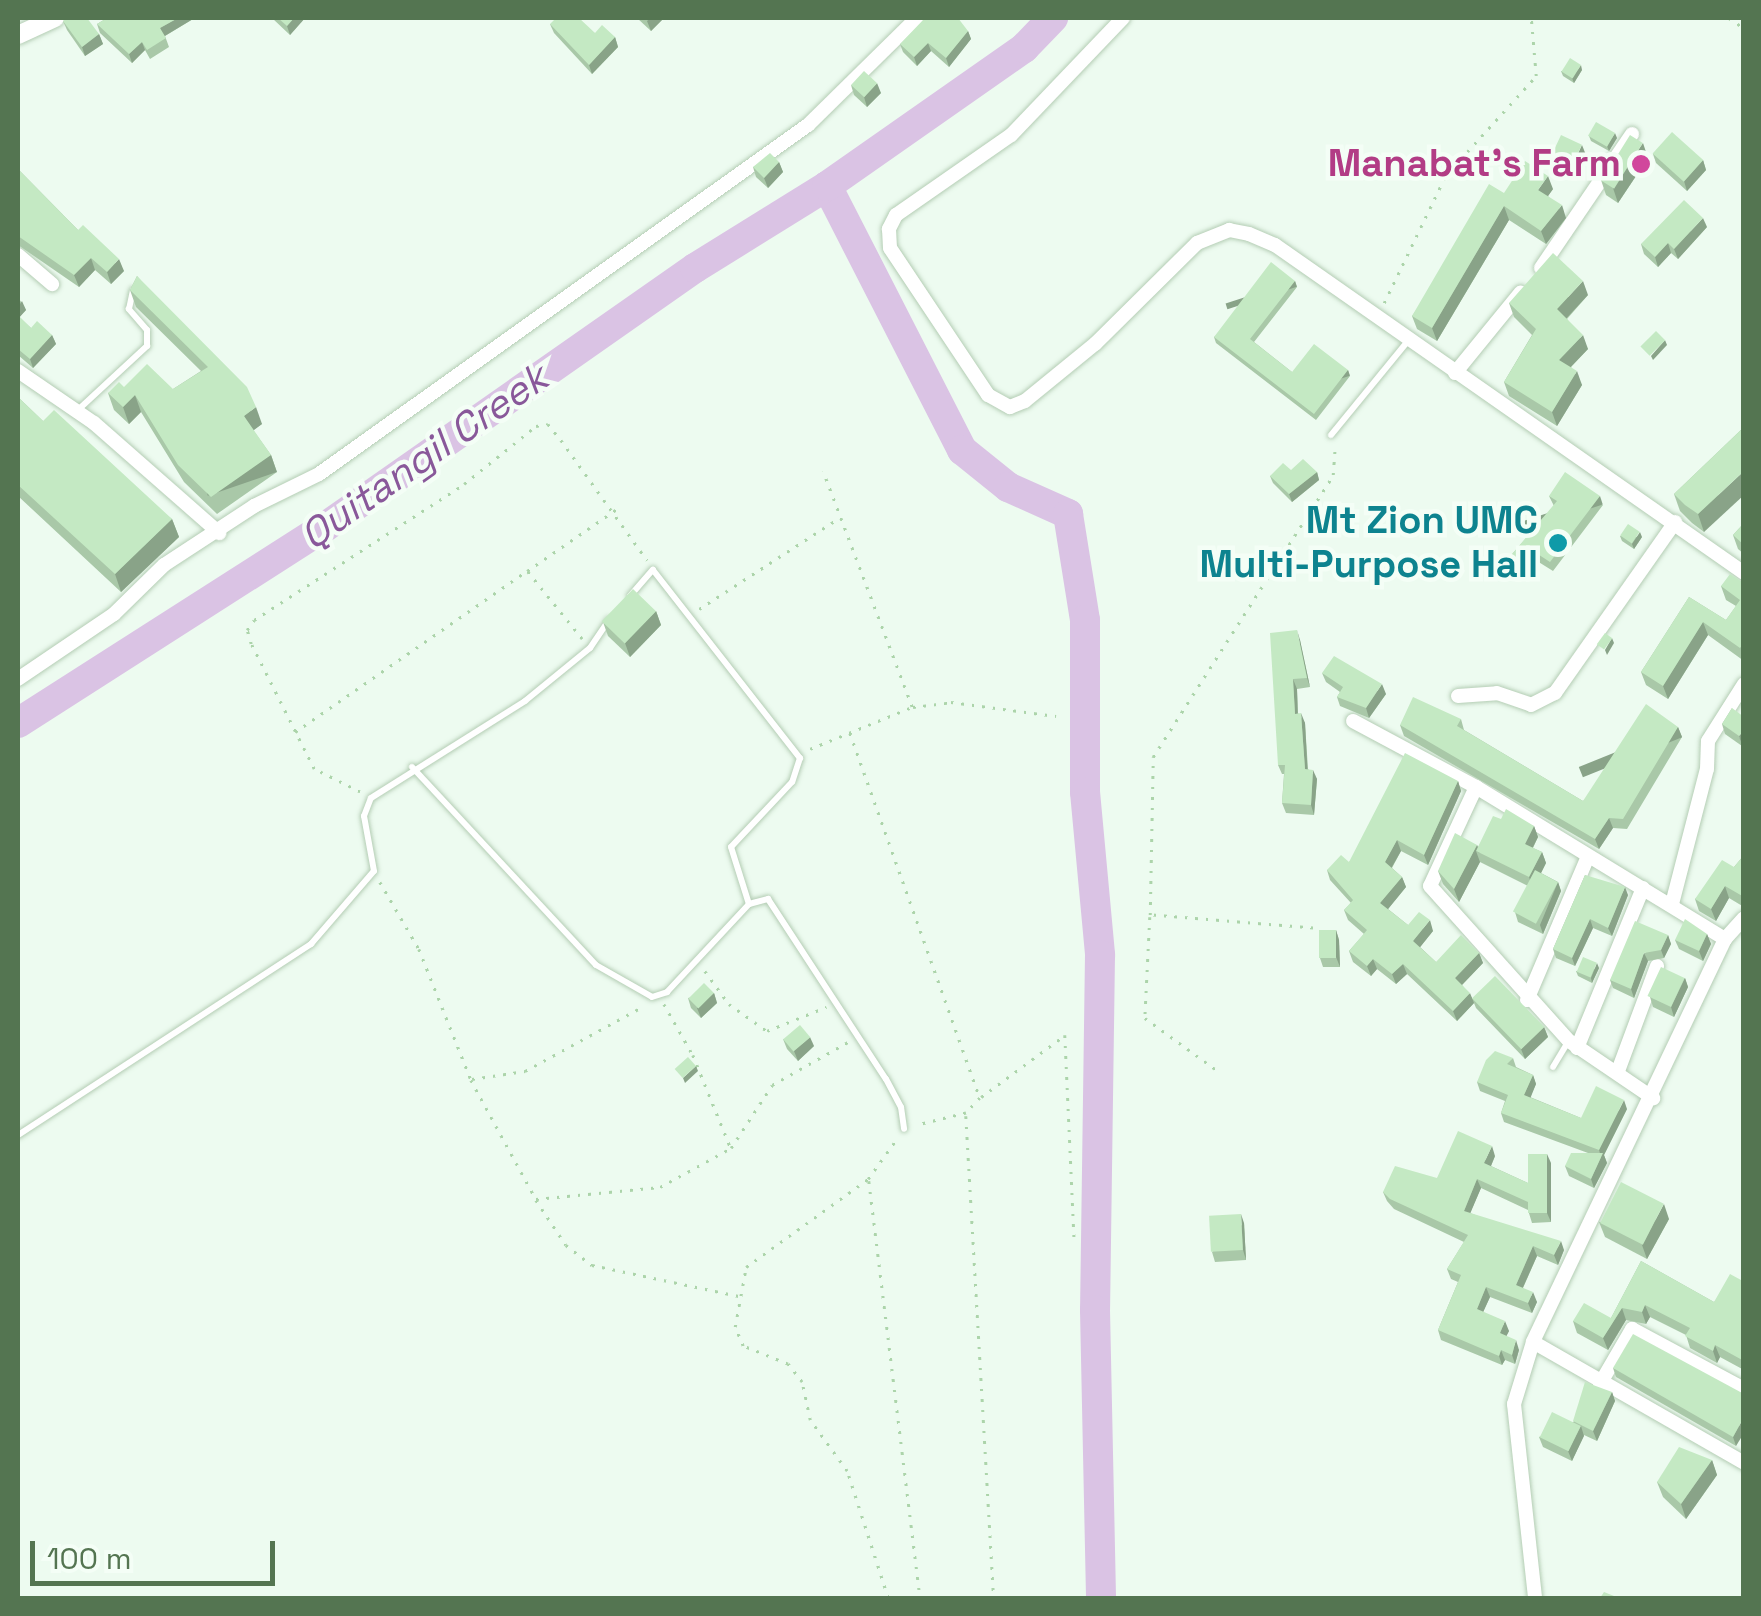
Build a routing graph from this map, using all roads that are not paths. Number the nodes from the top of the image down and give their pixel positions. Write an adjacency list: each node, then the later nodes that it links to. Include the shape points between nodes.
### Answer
1 (55, 18): 4 (street)
2 (917, 18): 15 (street, via 808,125 319,474)
3 (1123, 18): 9 (street, via 1010,135 896,214 889,230 890,248 988,395 1010,406 1025,402 1197,244 1229,230 1274,245)
4 (18, 35)
5 (1632, 134): 11 (street, via 1574,226)
6 (18, 255): 7 (street)
7 (52, 284)
8 (133, 290): 12 (lane, via 129,309 148,330 147,346)
9 (1409, 340): 11 (street); 13 (lane)
10 (18, 372): 12 (street)
11 (1455, 372): 14 (street)
12 (78, 410): 15 (street)
13 (1331, 435)
14 (1674, 522): 16 (street); 21 (street, via 1554,693 1531,705 1497,693)
15 (219, 532): 19 (street, via 164,565 114,614)
16 (1744, 573)
17 (627, 600): 27 (lane, via 653,570 800,758 792,782 731,847)
18 (614, 615): 23 (lane, via 590,648 525,701)
19 (18, 679)
20 (1744, 684): 28 (street, via 1708,740 1707,769)
21 (1458, 696)
22 (1352, 721): 24 (street)
23 (412, 768): 27 (lane, via 596,965 632,989 660,998); 38 (lane, via 371,798 364,816 374,871 310,944)
24 (1476, 787): 25 (street); 32 (street, via 1430,886)
25 (1588, 856): 26 (street); 32 (street)
26 (1643, 888): 28 (street); 33 (street)
27 (749, 904): 37 (lane, via 768,899 779,908 902,1107)
28 (1672, 904): 30 (street)
29 (1744, 918): 30 (street)
30 (1725, 939): 36 (street)
31 (1658, 966): 35 (street)
32 (1528, 1000): 33 (street)
33 (1573, 1044): 34 (lane); 35 (street)
34 (1553, 1066)
35 (1618, 1071): 36 (street)
36 (1653, 1098): 39 (street)
37 (904, 1128)
38 (18, 1135)
39 (1533, 1342): 40 (street); 43 (street, via 1514,1404)
40 (1600, 1384): 41 (street, via 1632,1329); 42 (street)
41 (1744, 1389)
42 (1744, 1464)
43 (1534, 1598)

